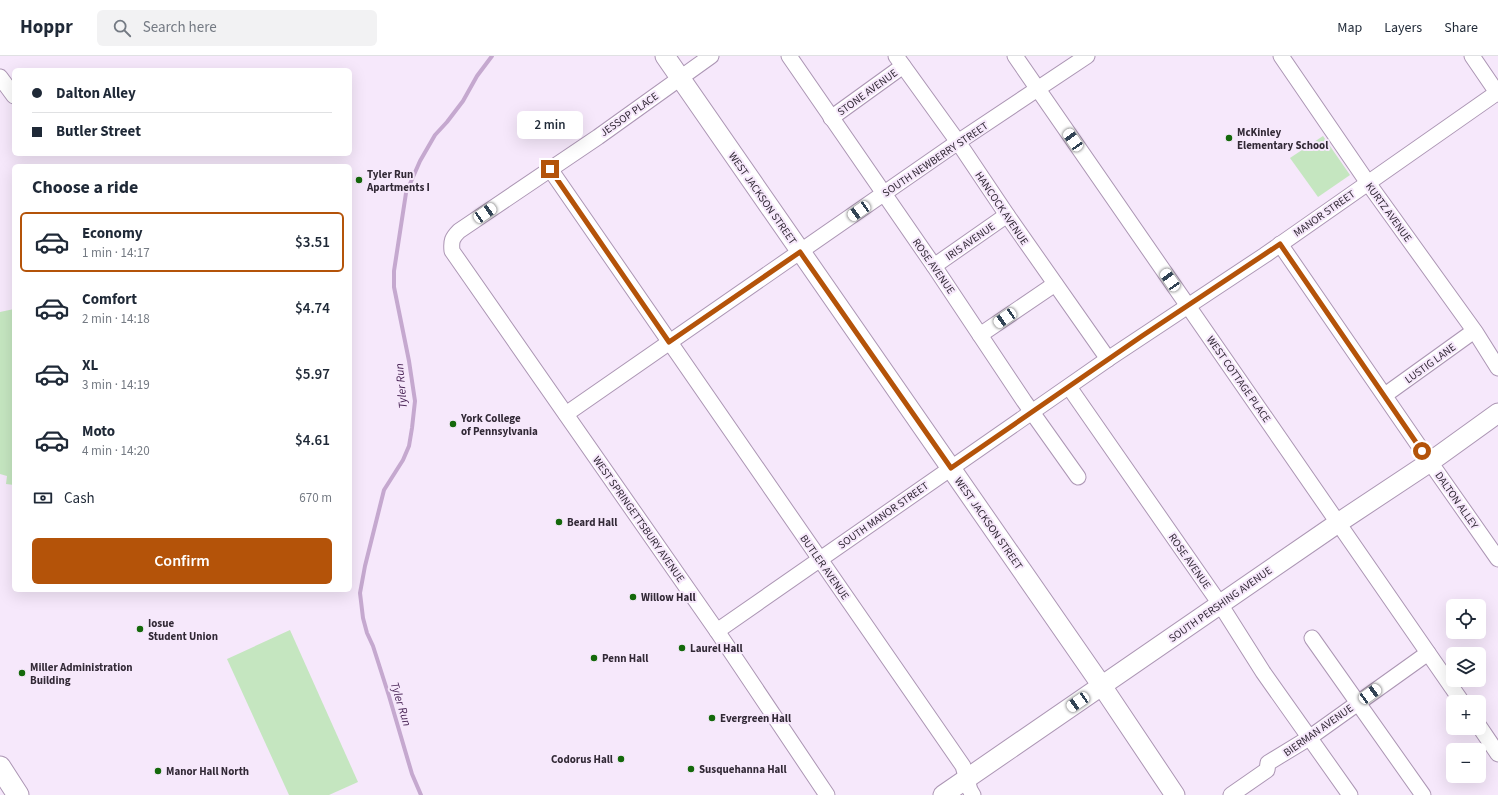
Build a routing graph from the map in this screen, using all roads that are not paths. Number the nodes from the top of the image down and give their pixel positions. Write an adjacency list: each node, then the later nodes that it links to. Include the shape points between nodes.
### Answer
1 (665, 56): 10 (street, WEST JACKSON STREET)
2 (711, 56): 10 (street, JESSOP PLACE)
3 (789, 56): 14 (street, ROSE AVENUE)
4 (1015, 56): 11 (street, WEST COTTAGE PLACE)
5 (1087, 56): 11 (street, SOUTH NEWBERRY STREET)
6 (1281, 56): 17 (street, KURTZ AVENUE)
7 (1472, 56): 13 (street)
8 (900, 61): 14 (street, STONE AVENUE); 15 (street, HANCOCK AVENUE)
9 (0, 77): 12 (street)
10 (680, 78): 16 (street, JESSOP PLACE); 22 (street, WEST JACKSON STREET)
11 (1037, 89): 15 (street, SOUTH NEWBERRY STREET); 25 (street, WEST COTTAGE PLACE)
12 (12, 93)
13 (1498, 93): 17 (street, MANOR STREET)
14 (831, 118): 18 (street, ROSE AVENUE)
15 (958, 142): 18 (street, SOUTH NEWBERRY STREET); 19 (street, HANCOCK AVENUE)
16 (550, 169): 20 (street, JESSOP PLACE, via 459,231); 28 (street, BUTLER AVENUE)
17 (1368, 183): 21 (street, MANOR STREET); 26 (street, KURTZ AVENUE)
18 (883, 194): 22 (street, SOUTH NEWBERRY STREET); 23 (street, ROSE AVENUE)
19 (1007, 215): 23 (street, IRIS AVENUE); 24 (street, HANCOCK AVENUE)
20 (451, 243): 35 (street, WEST SPRINGETTSBURY AVENUE, via 452,251 458,260)
21 (1280, 244): 25 (street, MANOR STREET); 32 (street, DALTON ALLEY)
22 (800, 252): 28 (street, SOUTH NEWBERRY STREET); 37 (street, WEST JACKSON STREET)
23 (934, 266): 27 (street, ROSE AVENUE)
24 (1055, 284): 27 (street); 29 (street, HANCOCK AVENUE)
25 (1188, 305): 29 (street, MANOR STREET); 39 (street, WEST COTTAGE PLACE)
26 (1474, 331): 30 (street, KURTZ AVENUE); 32 (street, LUSTIG LANE)
27 (980, 335): 33 (street, ROSE AVENUE)
28 (669, 342): 35 (street, SOUTH NEWBERRY STREET); 40 (street, BUTLER AVENUE)
29 (1108, 359): 31 (street, MANOR STREET)
30 (1498, 368)
31 (1069, 387): 33 (street, MANOR STREET); 42 (street, ROSE AVENUE)
32 (1385, 395): 36 (street, DALTON ALLEY)
33 (1032, 412): 37 (street, MANOR STREET); 38 (street, ROSE AVENUE)
34 (1498, 413): 36 (street, SOUTH PERSHING AVENUE)
35 (566, 414): 43 (street, WEST SPRINGETTSBURY AVENUE)
36 (1430, 462): 39 (street, SOUTH PERSHING AVENUE); 41 (street, DALTON ALLEY)
37 (951, 468): 40 (street, SOUTH MANOR STREET); 46 (street, WEST JACKSON STREET)
38 (1078, 477)
39 (1338, 523): 42 (street, SOUTH PERSHING AVENUE); 45 (street, WEST COTTAGE PLACE)
40 (820, 559): 43 (street, SOUTH MANOR STREET); 53 (street, BUTLER AVENUE, via 962,765)
41 (1498, 559)
42 (1220, 604): 46 (street, SOUTH PERSHING AVENUE); 50 (street, ROSE AVENUE)
43 (717, 631): 55 (street, WEST SPRINGETTSBURY AVENUE)
44 (1312, 638): 48 (street)
45 (1428, 653): 47 (street, WEST COTTAGE PLACE); 48 (street, BIERMAN AVENUE)
46 (1102, 686): 53 (street, SOUTH PERSHING AVENUE); 57 (street, WEST JACKSON STREET)
47 (1457, 695)
48 (1358, 702): 50 (street, BIERMAN AVENUE); 60 (street)
49 (1485, 735): 51 (street)
50 (1309, 738): 58 (street, BIERMAN AVENUE, via 1268,763 1267,770); 59 (street, ROSE AVENUE)
51 (1498, 754)
52 (0, 767): 54 (main road)
53 (970, 787): 56 (street, SOUTH PERSHING AVENUE)
54 (18, 795)
55 (828, 795)
56 (943, 795)
57 (1175, 795)
58 (1231, 795)
59 (1350, 795)
60 (1423, 795)

